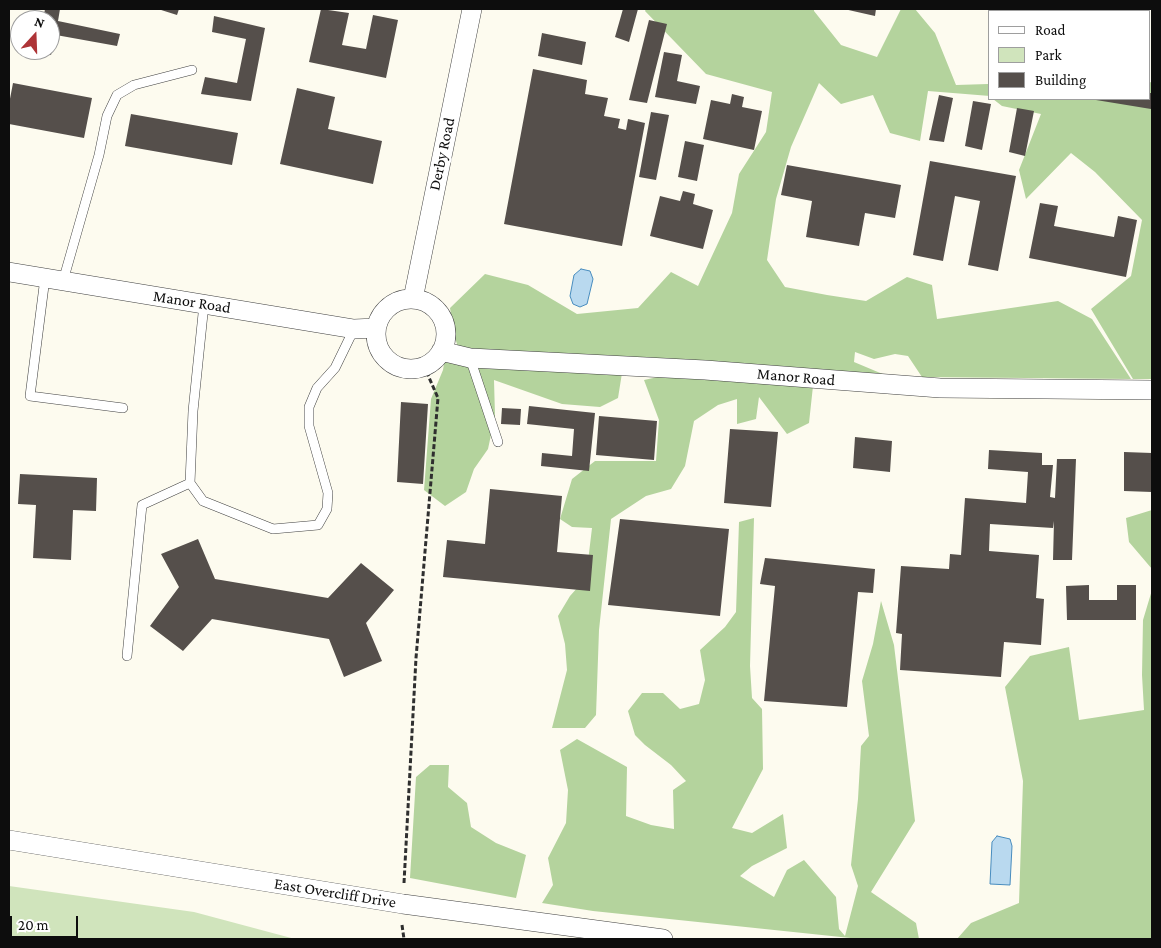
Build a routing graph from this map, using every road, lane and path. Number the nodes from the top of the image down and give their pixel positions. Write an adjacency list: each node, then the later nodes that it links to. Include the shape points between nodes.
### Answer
1 (472, 9): 5 (street, Derby Road)
2 (192, 70): 4 (lane, via 134,85 117,95 107,116 100,155)
3 (9, 272): 4 (street, Manor Road)
4 (54, 280): 6 (street, Manor Road); 13 (lane, via 30,396)
5 (413, 299): 7 (street, via 393,303 379,318); 9 (street, via 424,301 442,317 445,340)
6 (204, 304): 8 (street, Manor Road); 15 (lane, via 193,411)
7 (376, 328): 8 (street, Manor Road); 11 (street, via 376,338 385,357 403,368)
8 (354, 329): 15 (lane, via 335,368 317,388 309,407 309,426 328,493 327,509 318,525 273,529 204,501)
9 (441, 351): 10 (street, Manor Road); 11 (street)
10 (470, 358): 12 (street, Manor Road, via 705,370 940,388); 14 (lane)
11 (424, 366): 18 (path, via 438,398 416,658)
12 (1152, 390)
13 (123, 408)
14 (498, 442)
15 (190, 483): 16 (lane, via 142,505)
16 (127, 656)
17 (9, 840): 18 (street, East Overcliff Drive)
18 (403, 904): 19 (street, East Overcliff Drive)
19 (663, 939)

